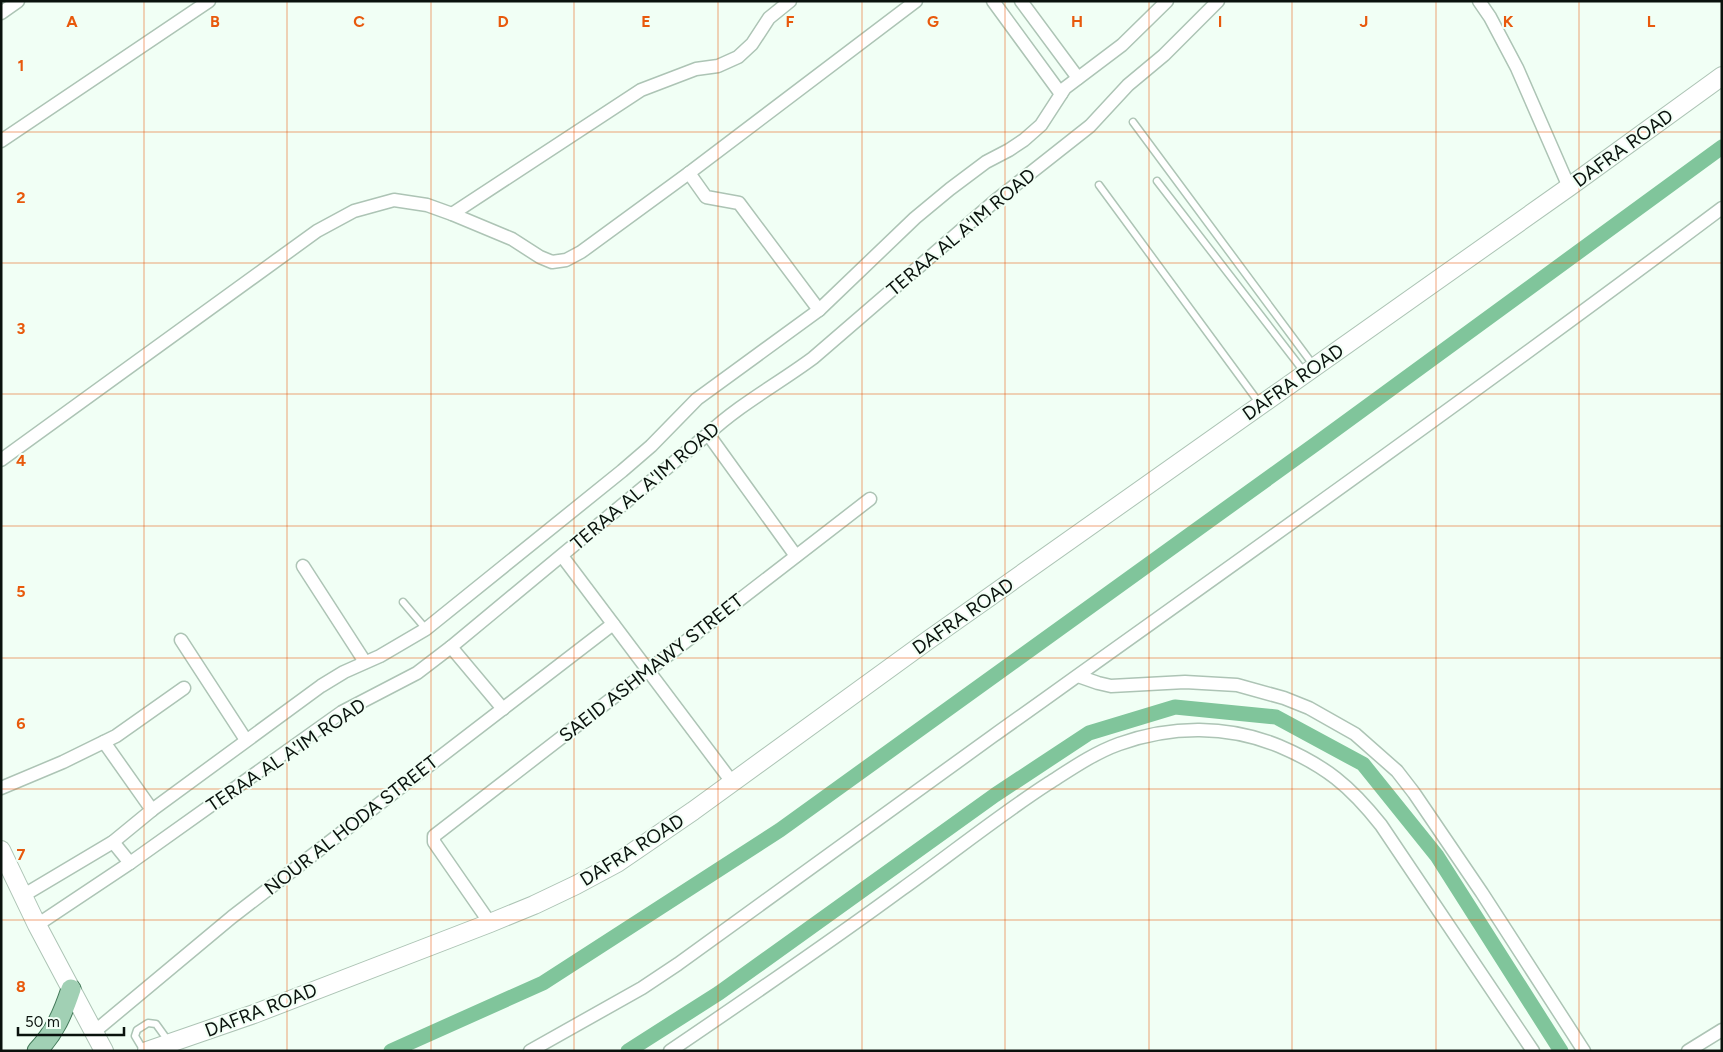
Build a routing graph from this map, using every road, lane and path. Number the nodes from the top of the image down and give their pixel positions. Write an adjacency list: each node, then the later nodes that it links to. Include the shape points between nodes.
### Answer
1 (18, 1): 10 (street)
2 (209, 1): 15 (street)
3 (790, 1): 21 (street, via 769,18 752,44 738,57 641,90)
4 (916, 1): 16 (street)
5 (993, 1): 13 (street)
6 (1020, 1): 12 (street)
7 (1167, 1): 12 (street, TERAA AL A'IM ROAD, via 1122,44)
8 (1218, 1): 25 (street, TERAA AL A'IM ROAD, via 1164,55 1128,85 1090,126 995,200 812,358 727,416)
9 (1479, 1): 19 (street, via 1517,68)
10 (1, 13)
11 (1722, 76): 19 (main road, DAFRA ROAD)
12 (1078, 78): 13 (street, TERAA AL A'IM ROAD)
13 (1061, 94): 22 (street, TERAA AL A'IM ROAD, via 1041,125 1009,150 986,162 915,218)
14 (1133, 122): 23 (lane)
15 (1, 141)
16 (688, 173): 21 (street, via 566,260 552,262 512,239); 22 (street, via 706,197 739,203)
17 (1157, 181): 23 (lane)
18 (1099, 185): 24 (lane)
19 (1569, 187): 23 (main road, DAFRA ROAD)
20 (1722, 208): 38 (street, via 1401,445)
21 (452, 214): 26 (street, via 427,205 394,200 346,215 317,231)
22 (819, 310): 33 (street, TERAA AL A'IM ROAD, via 697,398 651,446 615,477)
23 (1310, 370): 24 (main road, DAFRA ROAD)
24 (1260, 405): 43 (main road, DAFRA ROAD)
25 (708, 434): 28 (street, TERAA AL A'IM ROAD); 29 (street)
26 (1, 460)
27 (870, 499): 29 (street, SAEID ASHMAWY STREET)
28 (562, 556): 32 (street); 35 (street, TERAA AL A'IM ROAD)
29 (796, 556): 37 (street, SAEID ASHMAWY STREET)
30 (303, 566): 36 (street)
31 (403, 602): 33 (lane)
32 (613, 624): 37 (street); 40 (street, NOUR AL HODA STREET)
33 (426, 629): 36 (street, TERAA AL A'IM ROAD)
34 (181, 640): 41 (street)
35 (451, 647): 40 (street); 48 (street, TERAA AL A'IM ROAD, via 384,692 342,712)
36 (365, 662): 41 (street, TERAA AL A'IM ROAD, via 321,686)
37 (648, 671): 43 (street); 50 (street, SAEID ASHMAWY STREET, via 434,836 434,842)
38 (1078, 676): 59 (street, via 678,964); 62 (street, via 1111,686 1186,682 1237,685 1309,708 1355,734 1397,771 1414,793)
39 (184, 688): 42 (street)
40 (503, 708): 54 (street, NOUR AL HODA STREET, via 232,917)
41 (246, 740): 45 (street, TERAA AL A'IM ROAD)
42 (104, 742): 44 (street); 45 (street)
43 (732, 782): 50 (main road, DAFRA ROAD, via 617,863 576,886)
44 (1, 788)
45 (152, 810): 46 (street, TERAA AL A'IM ROAD)
46 (113, 842): 48 (street); 49 (street, TERAA AL A'IM ROAD)
47 (1, 850): 49 (main road)
48 (130, 863): 51 (street, TERAA AL A'IM ROAD)
49 (24, 896): 51 (main road)
50 (490, 923): 55 (main road, DAFRA ROAD)
51 (37, 925): 52 (main road)
52 (71, 989): 54 (main road); 56 (main road, via 62,1015)
53 (1722, 1030): 63 (street)
54 (94, 1032): 57 (main road)
55 (170, 1044): 58 (main road, DAFRA ROAD); 58 (lane, via 156,1024 148,1022 137,1030 135,1036)
56 (37, 1051)
57 (104, 1051)
58 (145, 1051)
59 (530, 1051)
60 (670, 1051): 61 (street, via 829,942 1017,805 1089,758 1118,744 1187,729 1226,730 1266,740 1311,761 1335,776 1361,799)
61 (1533, 1051)
62 (1584, 1051)
63 (1688, 1051)

